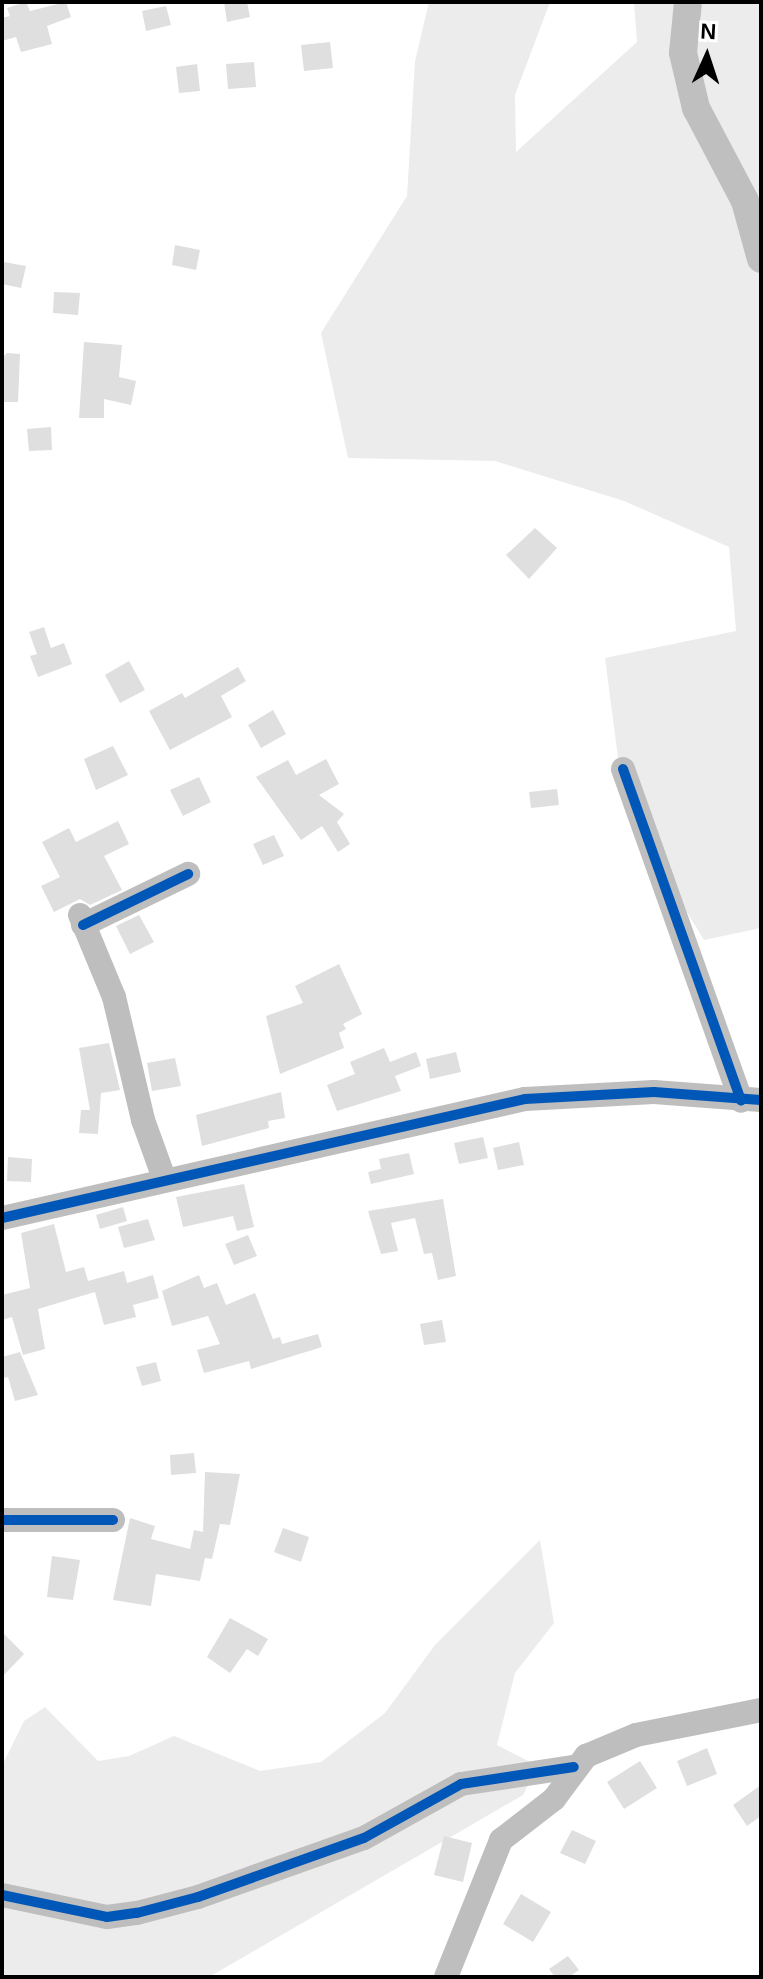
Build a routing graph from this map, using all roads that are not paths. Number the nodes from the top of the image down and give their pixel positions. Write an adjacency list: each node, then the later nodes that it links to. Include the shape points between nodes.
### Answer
1 (623, 769): 3 (street)
2 (188, 874): 4 (street, via 82,920 114,997 143,1120)
3 (751, 1101): 4 (street, via 654,1092 525,1099)
4 (164, 1178): 5 (street)
5 (2, 1218)
6 (2, 1520): 7 (street)
7 (113, 1520)
8 (761, 1710): 9 (street, via 636,1735 605,1745)
9 (574, 1767): 10 (street, via 461,1784 364,1838 137,1913 107,1917); 11 (street, via 554,1799 501,1840)
10 (2, 1895)
11 (446, 1977)

